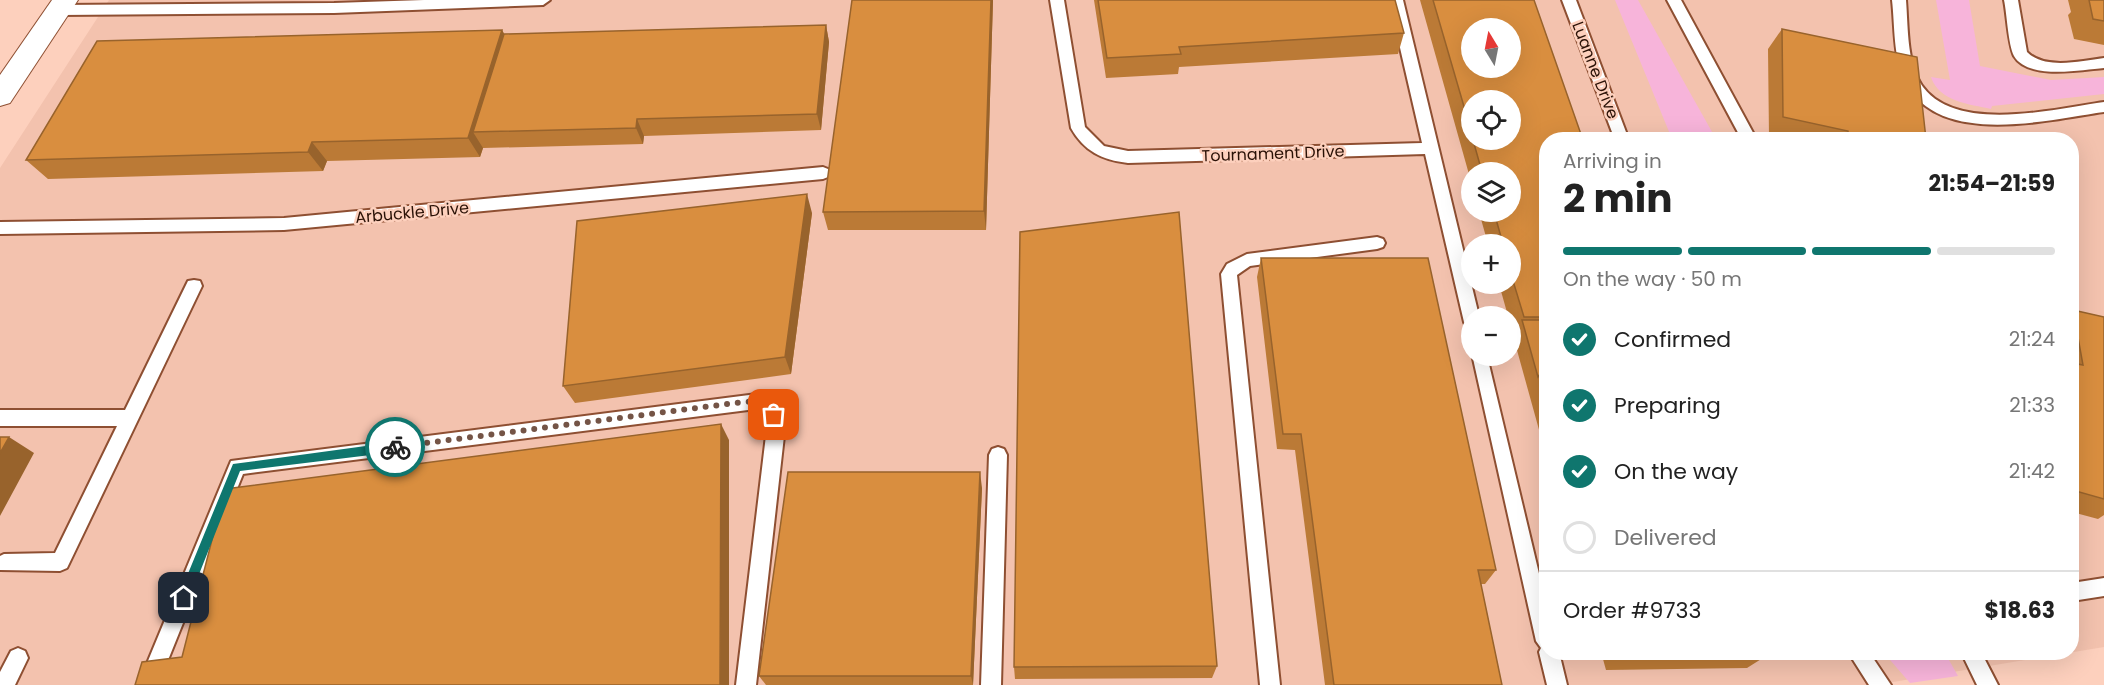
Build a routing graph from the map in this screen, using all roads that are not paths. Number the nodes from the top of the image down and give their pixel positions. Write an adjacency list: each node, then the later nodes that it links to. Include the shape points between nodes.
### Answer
1 (543, 0): 8 (lane, via 334,8)
2 (1057, 0): 14 (lane, Tournament Drive, via 1078,128 1096,149 1111,155)
3 (1396, 0): 14 (lane)
4 (1569, 0): 12 (lane, Luanne Drive)
5 (1674, 0): 13 (lane)
6 (1899, 0): 11 (lane, via 1906,63 1912,80 1924,97 1940,109 1966,118 1991,120)
7 (2010, 0): 9 (lane, via 2020,54 2025,61 2049,67)
8 (62, 5): 10 (street)
9 (2104, 63)
10 (0, 96)
11 (2104, 107)
12 (1619, 132)
13 (1746, 132)
14 (1431, 148): 19 (lane)
15 (823, 173): 16 (lane, Arbuckle Drive, via 284,224)
16 (0, 228)
17 (1377, 243): 36 (lane, via 1247,260 1233,267 1229,274)
18 (194, 286): 22 (lane)
19 (1468, 306)
20 (1481, 366): 27 (lane)
21 (0, 418): 22 (lane)
22 (130, 418): 24 (lane, via 60,562)
23 (998, 455): 35 (lane)
24 (4, 563)
25 (2104, 587): 26 (lane)
26 (2079, 591)
27 (1539, 611)
28 (18, 658): 32 (lane)
29 (1551, 660): 37 (lane)
30 (1863, 660): 38 (lane)
31 (1974, 660): 39 (lane)
32 (4, 685)
33 (148, 685): 34 (lane, via 237,467 757,401 768,406 776,426)
34 (746, 685)
35 (991, 685)
36 (1270, 685)
37 (1557, 685)
38 (1881, 685)
39 (1988, 685)

